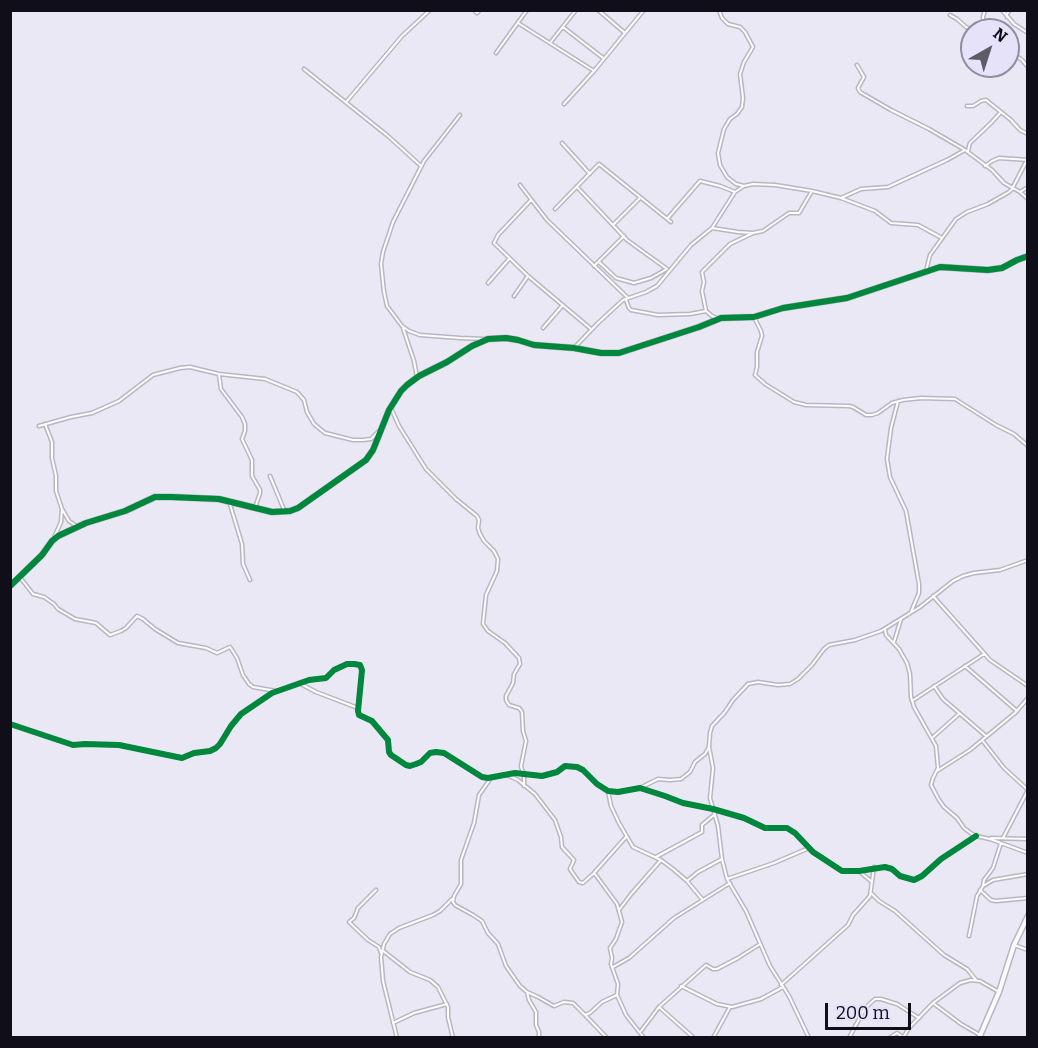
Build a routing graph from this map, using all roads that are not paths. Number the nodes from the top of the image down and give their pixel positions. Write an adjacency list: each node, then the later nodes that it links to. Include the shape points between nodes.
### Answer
1 (430, 10): 24 (street, via 402,36)
2 (474, 10): 3 (street)
3 (480, 10)
4 (527, 10): 14 (street)
5 (576, 10): 15 (street)
6 (598, 10): 16 (street)
7 (644, 10): 16 (street)
8 (719, 10): 37 (street, via 728,24 745,32 753,47 740,74 742,107 727,123 718,153 727,177)
9 (1002, 10): 12 (street)
10 (1010, 10): 12 (street)
11 (950, 15): 13 (street)
12 (1007, 17): 17 (street)
13 (960, 21)
14 (518, 23): 18 (street); 19 (street)
15 (563, 27): 18 (street); 20 (street)
16 (625, 33): 20 (street)
17 (1028, 33)
18 (550, 44): 23 (street)
19 (496, 53)
20 (604, 58): 23 (street)
21 (857, 65): 31 (street, via 864,77 860,92)
22 (304, 69): 24 (street)
23 (594, 71): 25 (street)
24 (347, 101): 33 (street)
25 (564, 104)
26 (968, 105): 27 (street, via 986,100)
27 (1001, 112): 29 (street); 31 (street)
28 (460, 115): 33 (street)
29 (1028, 134)
30 (562, 143): 35 (street)
31 (967, 151): 34 (street); 45 (street, via 888,187 861,189)
32 (1027, 160): 34 (street, via 999,159); 40 (street)
33 (421, 166): 69 (street, via 393,222 381,264 385,301)
34 (986, 166): 40 (street)
35 (590, 174): 38 (street); 44 (street, via 600,165)
36 (520, 185): 46 (street)
37 (744, 186): 41 (street, via 764,184); 42 (street)
38 (577, 187): 48 (street); 51 (street)
39 (1028, 187): 43 (street)
40 (1012, 189): 43 (street); 55 (street, via 960,216)
41 (812, 191): 45 (street); 53 (street, via 799,213 789,213 763,231)
42 (735, 192): 49 (street, via 700,182); 52 (street)
43 (1020, 192): 47 (street)
44 (640, 198): 49 (street); 51 (street)
45 (841, 198): 55 (street, via 889,222 918,225)
46 (531, 200): 57 (street, via 494,243); 59 (street)
47 (1028, 200)
48 (555, 209)
49 (667, 219): 50 (street)
50 (671, 222)
51 (613, 225): 54 (street)
52 (712, 228): 53 (street); 64 (street, via 691,245 657,286)
53 (753, 233): 66 (street, via 730,244 703,269)
54 (624, 236): 58 (street); 58 (street, via 667,269 634,283 616,278)
55 (942, 238): 60 (street, via 930,255)
56 (1028, 256): 60 (street, via 996,269 940,267)
57 (509, 259): 61 (street); 62 (street)
58 (598, 262): 59 (street)
59 (594, 266): 64 (street)
60 (926, 271): 67 (street, via 847,298 783,308)
61 (528, 276): 63 (street); 65 (street)
62 (488, 283)
63 (514, 296)
64 (627, 298): 66 (street, via 632,310 658,315); 71 (street)
65 (562, 306): 70 (street); 71 (street)
66 (706, 311): 68 (street)
67 (754, 317): 68 (street); 76 (street, via 762,333 755,375 794,402 849,406 868,415)
68 (719, 319): 73 (street, via 620,353)
69 (402, 326): 72 (street, via 420,335); 75 (street)
70 (543, 328)
71 (591, 329): 73 (street)
72 (488, 339): 73 (street); 75 (street)
73 (574, 348)
74 (219, 374): 78 (street, via 190,367 173,369 153,375 119,401 92,413); 80 (street, via 265,379 297,392 314,424 325,433 363,440 371,439); 84 (street, via 221,389 245,424 242,439 260,490)
75 (417, 377): 77 (street)
76 (898, 401): 81 (street, via 955,399); 94 (street, via 887,459 890,477 906,511 919,584)
77 (390, 407): 80 (street); 120 (street, via 426,469 477,516 480,534 498,559 486,595 483,624 519,658 506,700 522,712 526,741 521,766)
78 (45, 423): 79 (street); 85 (street, via 52,442 56,491)
79 (39, 426)
80 (380, 430): 86 (street, via 373,450 362,464 300,507)
81 (1028, 446)
82 (270, 476): 86 (street)
83 (229, 501): 84 (street); 87 (street, via 157,497); 91 (street)
84 (255, 508): 86 (street)
85 (62, 509): 87 (street); 88 (street)
86 (285, 512)
87 (78, 527): 88 (street)
88 (53, 540): 90 (street)
89 (1028, 560): 93 (street, via 1000,570 963,576)
90 (19, 576): 92 (street); 105 (street, via 33,594 48,599 75,619 96,623 111,635 121,632 137,616 178,643 217,653 230,647 249,684)
91 (250, 580)
92 (10, 586)
93 (933, 596): 94 (street); 100 (street)
94 (911, 612): 95 (street)
95 (902, 617): 96 (street); 99 (street)
96 (885, 628): 97 (street); 98 (street)
97 (881, 631): 98 (street); 117 (street, via 829,645 790,684 758,682 745,686 712,726)
98 (885, 633): 99 (street)
99 (895, 645): 107 (street, via 909,668)
100 (984, 654): 101 (street); 104 (street)
101 (965, 666): 103 (street); 109 (street)
102 (299, 683): 105 (street); 108 (street); 108 (street, via 326,678 336,668 358,664 362,670)
103 (934, 686): 107 (street); 110 (street)
104 (1028, 686)
105 (276, 691): 111 (street, via 243,711 216,748 182,758 119,745 73,745)
106 (1028, 698): 109 (street)
107 (912, 701): 113 (street)
108 (358, 708): 121 (street, via 359,715 372,721 387,738 389,752 399,761 410,766 430,753 440,752)
109 (1017, 711): 112 (street)
110 (960, 714): 112 (street); 113 (street)
111 (10, 724)
112 (987, 737): 114 (street)
113 (932, 738): 118 (street)
114 (982, 740): 115 (street); 116 (street)
115 (978, 743): 116 (street); 118 (street)
116 (987, 745): 126 (street)
117 (710, 747): 125 (street, via 681,779 658,779); 128 (street)
118 (937, 771): 130 (street, via 931,782 935,794)
119 (507, 775): 120 (street); 122 (street); 124 (street)
120 (525, 775): 124 (street); 127 (street, via 542,776 565,766 577,767)
121 (485, 778): 122 (street); 123 (street)
122 (491, 778): 123 (street)
123 (486, 785): 158 (street, via 479,795 462,856 461,884)
124 (524, 786): 145 (street, via 555,820 562,847 574,860 570,869 579,882)
125 (640, 788): 127 (street); 128 (street)
126 (1028, 790): 134 (street)
127 (608, 791): 132 (street)
128 (713, 809): 129 (street); 138 (street, via 765,828 787,828)
129 (715, 814): 140 (street, via 702,825 702,832); 141 (street)
130 (968, 831): 131 (street); 136 (street)
131 (976, 836): 133 (street); 136 (street)
132 (626, 837): 140 (street, via 637,850); 145 (street)
133 (990, 838): 134 (street); 137 (street)
134 (1003, 838): 135 (street)
135 (1028, 839)
136 (970, 840): 143 (street, via 916,880 902,877 888,867)
137 (1001, 843): 139 (street); 151 (street)
138 (809, 848): 144 (street, via 838,869); 147 (street)
139 (1028, 853)
140 (656, 858): 142 (street)
141 (722, 859): 147 (street); 148 (street)
142 (661, 860): 148 (street); 160 (street)
143 (874, 867): 144 (street); 149 (street)
144 (859, 871): 149 (street)
145 (594, 874): 160 (street)
146 (1028, 874): 151 (street, via 993,880)
147 (727, 879): 150 (street)
148 (687, 881): 159 (street)
149 (872, 882): 154 (street)
150 (730, 883): 159 (street); 163 (street)
151 (983, 886): 153 (street)
152 (376, 890): 166 (street, via 349,922)
153 (980, 890): 157 (street, via 996,901); 162 (street)
154 (871, 893): 155 (street); 156 (street)
155 (868, 898): 156 (street); 170 (street, via 846,928)
156 (875, 898): 168 (street)
157 (1028, 898)
158 (452, 899): 166 (street, via 433,915 394,931); 171 (street, via 455,905 482,921 506,966)
159 (702, 899): 167 (street)
160 (619, 910): 167 (street, via 622,922 610,948)
161 (1028, 916): 164 (street)
162 (969, 936)
163 (760, 944): 169 (street, via 717,969 706,965); 170 (street)
164 (1014, 945): 165 (street); 172 (street)
165 (1028, 950)
166 (382, 951): 175 (street, via 410,972 434,983); 180 (street, via 383,981)
167 (612, 968): 173 (street)
168 (976, 980): 172 (street); 174 (street, via 960,983)
169 (681, 986): 176 (street); 177 (street)
170 (782, 986): 177 (street, via 761,999); 191 (street)
171 (527, 992): 178 (street, via 554,1006 573,1003); 186 (street, via 535,1008)
172 (999, 992): 182 (street)
173 (617, 995): 178 (street); 181 (street, via 626,1015)
174 (933, 1003): 179 (street); 182 (street)
175 (447, 1004): 180 (street, via 414,1012); 185 (street)
176 (659, 1007): 181 (street); 189 (street)
177 (730, 1007): 190 (street)
178 (585, 1015): 187 (street)
179 (919, 1018): 183 (street); 192 (street, via 897,1004 875,999 865,1008)
180 (393, 1023): 184 (street)
181 (641, 1032): 188 (street)
182 (979, 1036)
183 (903, 1037): 193 (street, via 897,1033)
184 (397, 1038)
185 (453, 1038)
186 (539, 1038)
187 (607, 1038)
188 (644, 1038)
189 (694, 1038)
190 (713, 1038)
191 (809, 1038)
192 (849, 1038)
193 (889, 1038)

